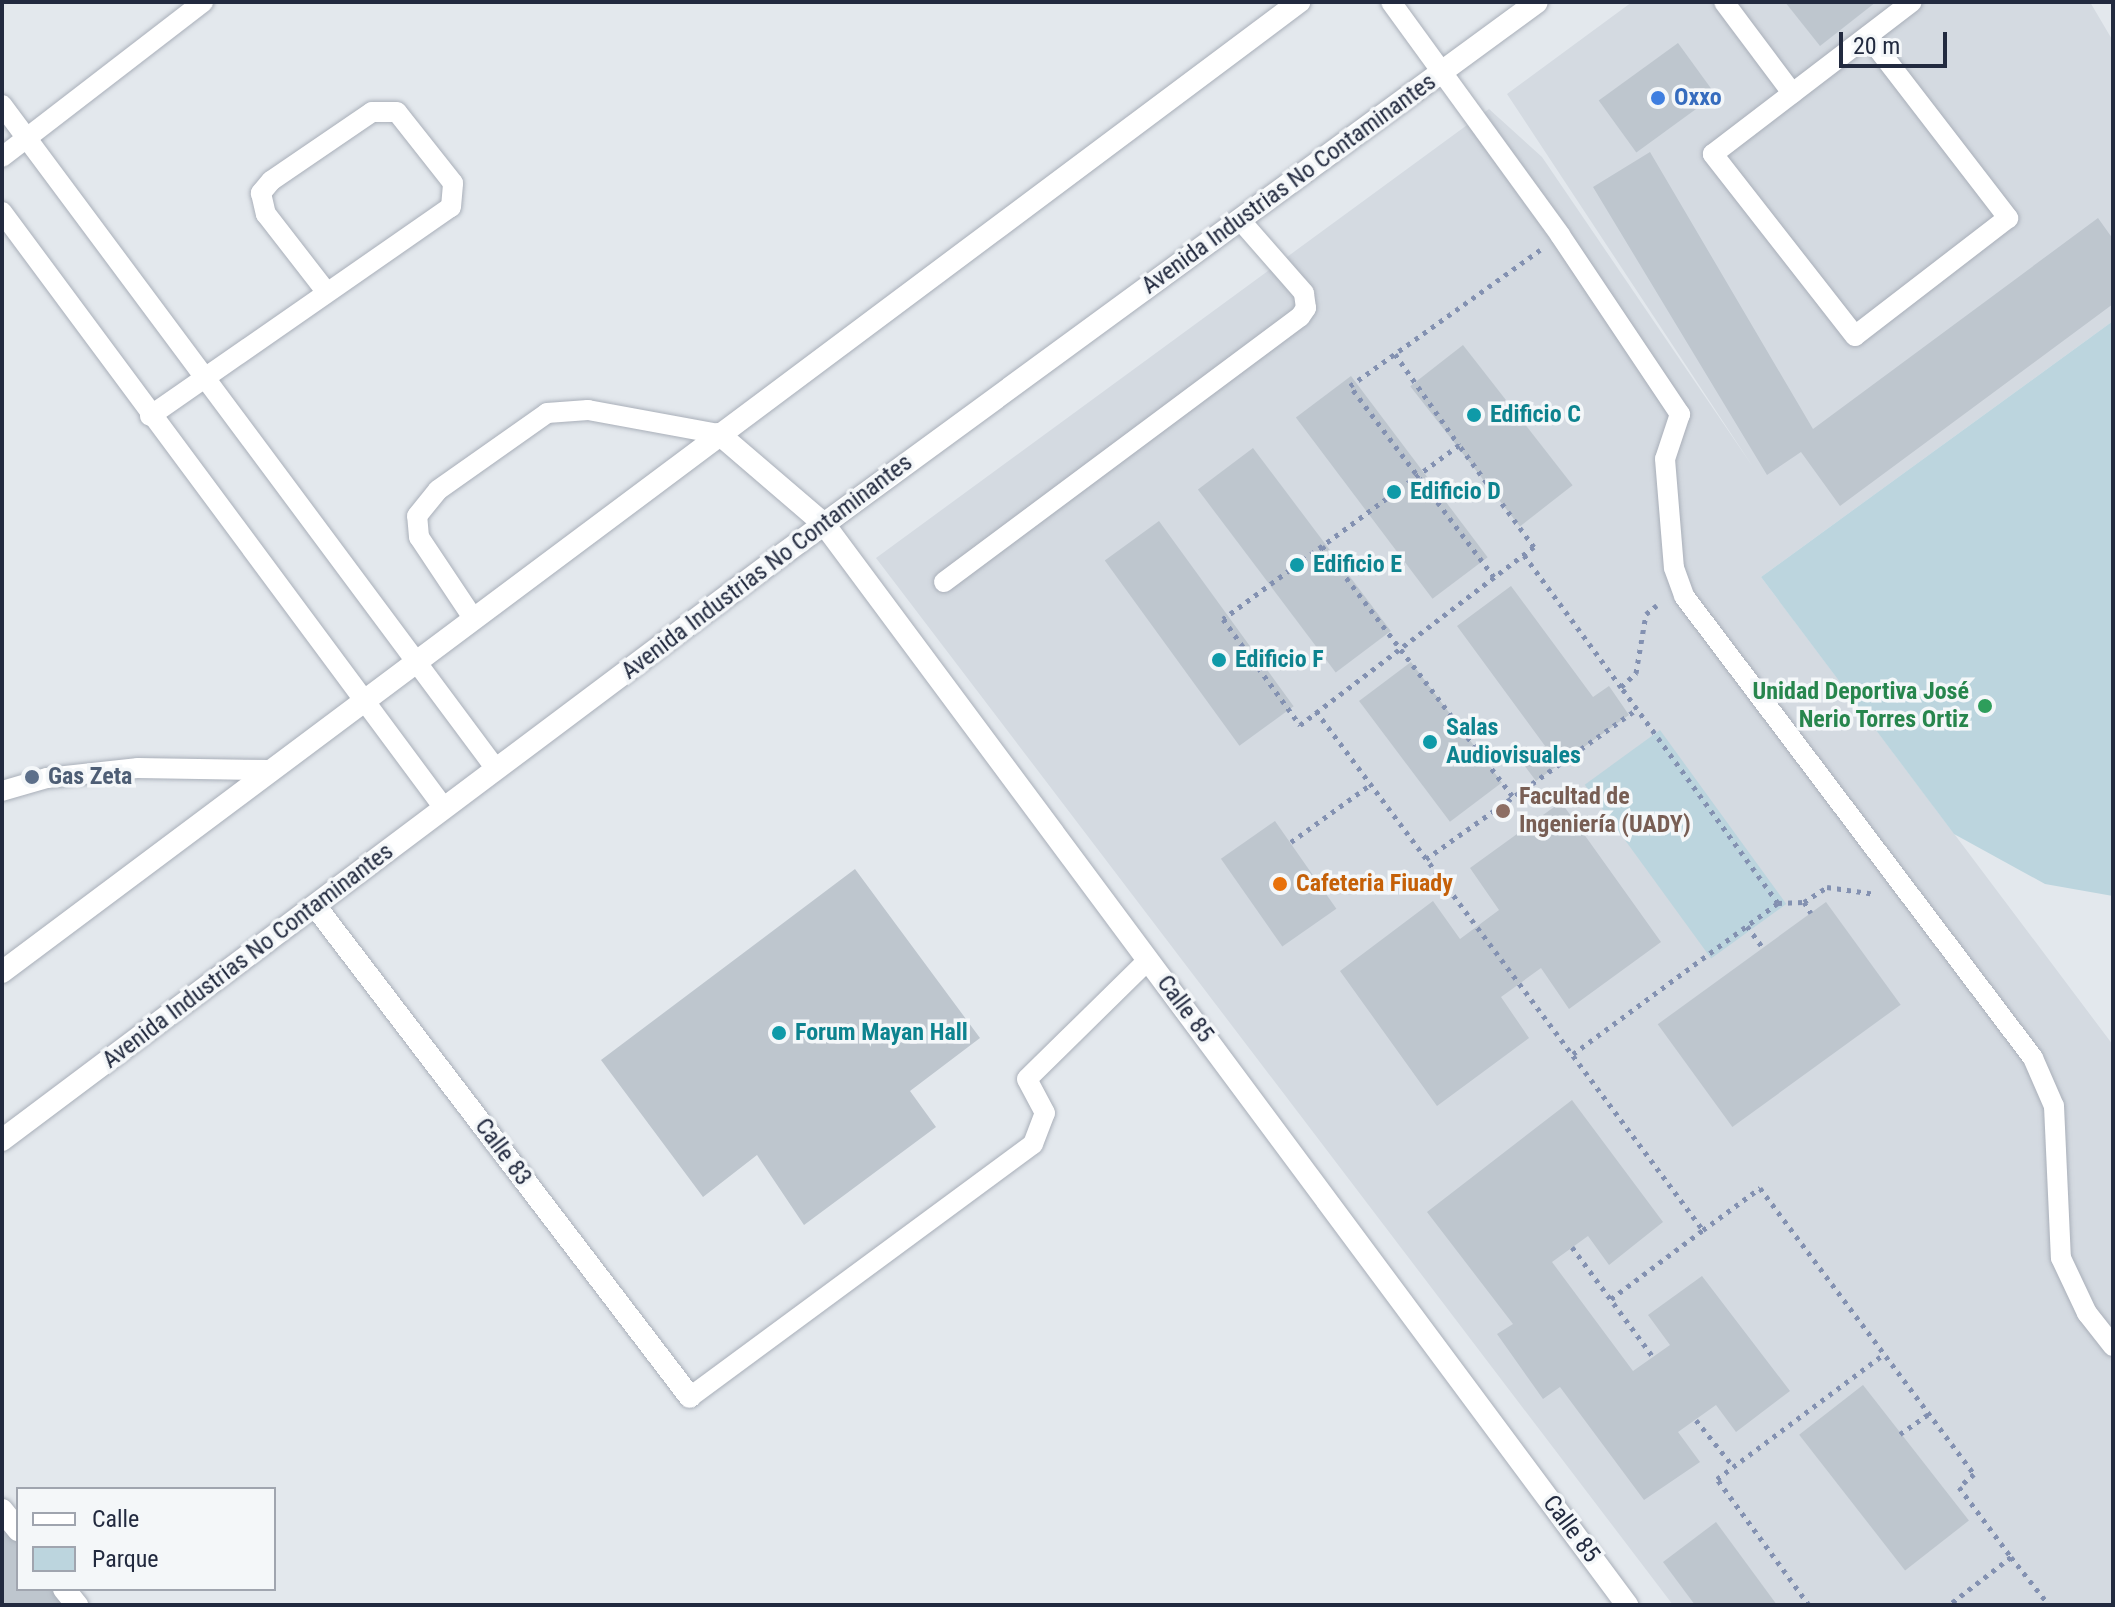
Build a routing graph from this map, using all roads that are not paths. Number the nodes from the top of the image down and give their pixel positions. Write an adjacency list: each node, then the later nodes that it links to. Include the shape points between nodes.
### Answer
1 (203, 2): 11 (lane)
2 (1299, 2): 18 (main road)
3 (1391, 2): 8 (lane)
4 (1537, 2): 8 (main road, Avenida Industrias No Contaminantes)
5 (1724, 2): 9 (lane)
6 (1912, 2): 7 (lane)
7 (1868, 36): 9 (lane); 9 (lane, via 2008,218 1855,336 1713,154)
8 (1443, 71): 14 (main road, Avenida Industrias No Contaminantes); 32 (lane, via 1680,414 1665,459 1674,568 1682,588 2033,1058 2054,1106 2061,1258 2087,1313)
9 (1792, 93)
10 (2, 105): 11 (lane)
11 (25, 139): 12 (lane); 16 (lane)
12 (2, 157)
13 (2, 212): 17 (lane)
14 (1240, 220): 19 (main road, Avenida Industrias No Contaminantes); 20 (lane, via 1304,293 1306,308 1300,317)
15 (325, 290): 15 (lane, via 451,207 453,183 397,112 372,112 261,193 266,214); 16 (lane)
16 (202, 378): 17 (lane); 22 (lane)
17 (150, 416): 23 (lane)
18 (719, 434): 19 (main road, Calle 85); 21 (main road); 21 (lane, via 588,410 547,413 438,490 417,516 419,537)
19 (824, 524): 24 (main road, Avenida Industrias No Contaminantes); 29 (main road, Calle 85)
20 (944, 582)
21 (473, 618): 22 (main road)
22 (416, 661): 23 (main road); 24 (lane)
23 (364, 700): 25 (main road); 27 (lane)
24 (496, 769): 27 (main road, Avenida Industrias No Contaminantes)
25 (270, 770): 26 (lane, via 138,768 47,778); 30 (main road)
26 (2, 791)
27 (444, 808): 28 (main road, Avenida Industrias No Contaminantes)
28 (316, 907): 31 (main road, Avenida Industrias No Contaminantes); 33 (main road, Calle 83)
29 (1148, 960): 33 (lane, via 1027,1079 1045,1113 1033,1144); 36 (main road, Calle 85)
30 (2, 972)
31 (2, 1140)
32 (2113, 1346)
33 (690, 1397)
34 (2, 1510): 35 (main road)
35 (16, 1528)
36 (1627, 1605)

